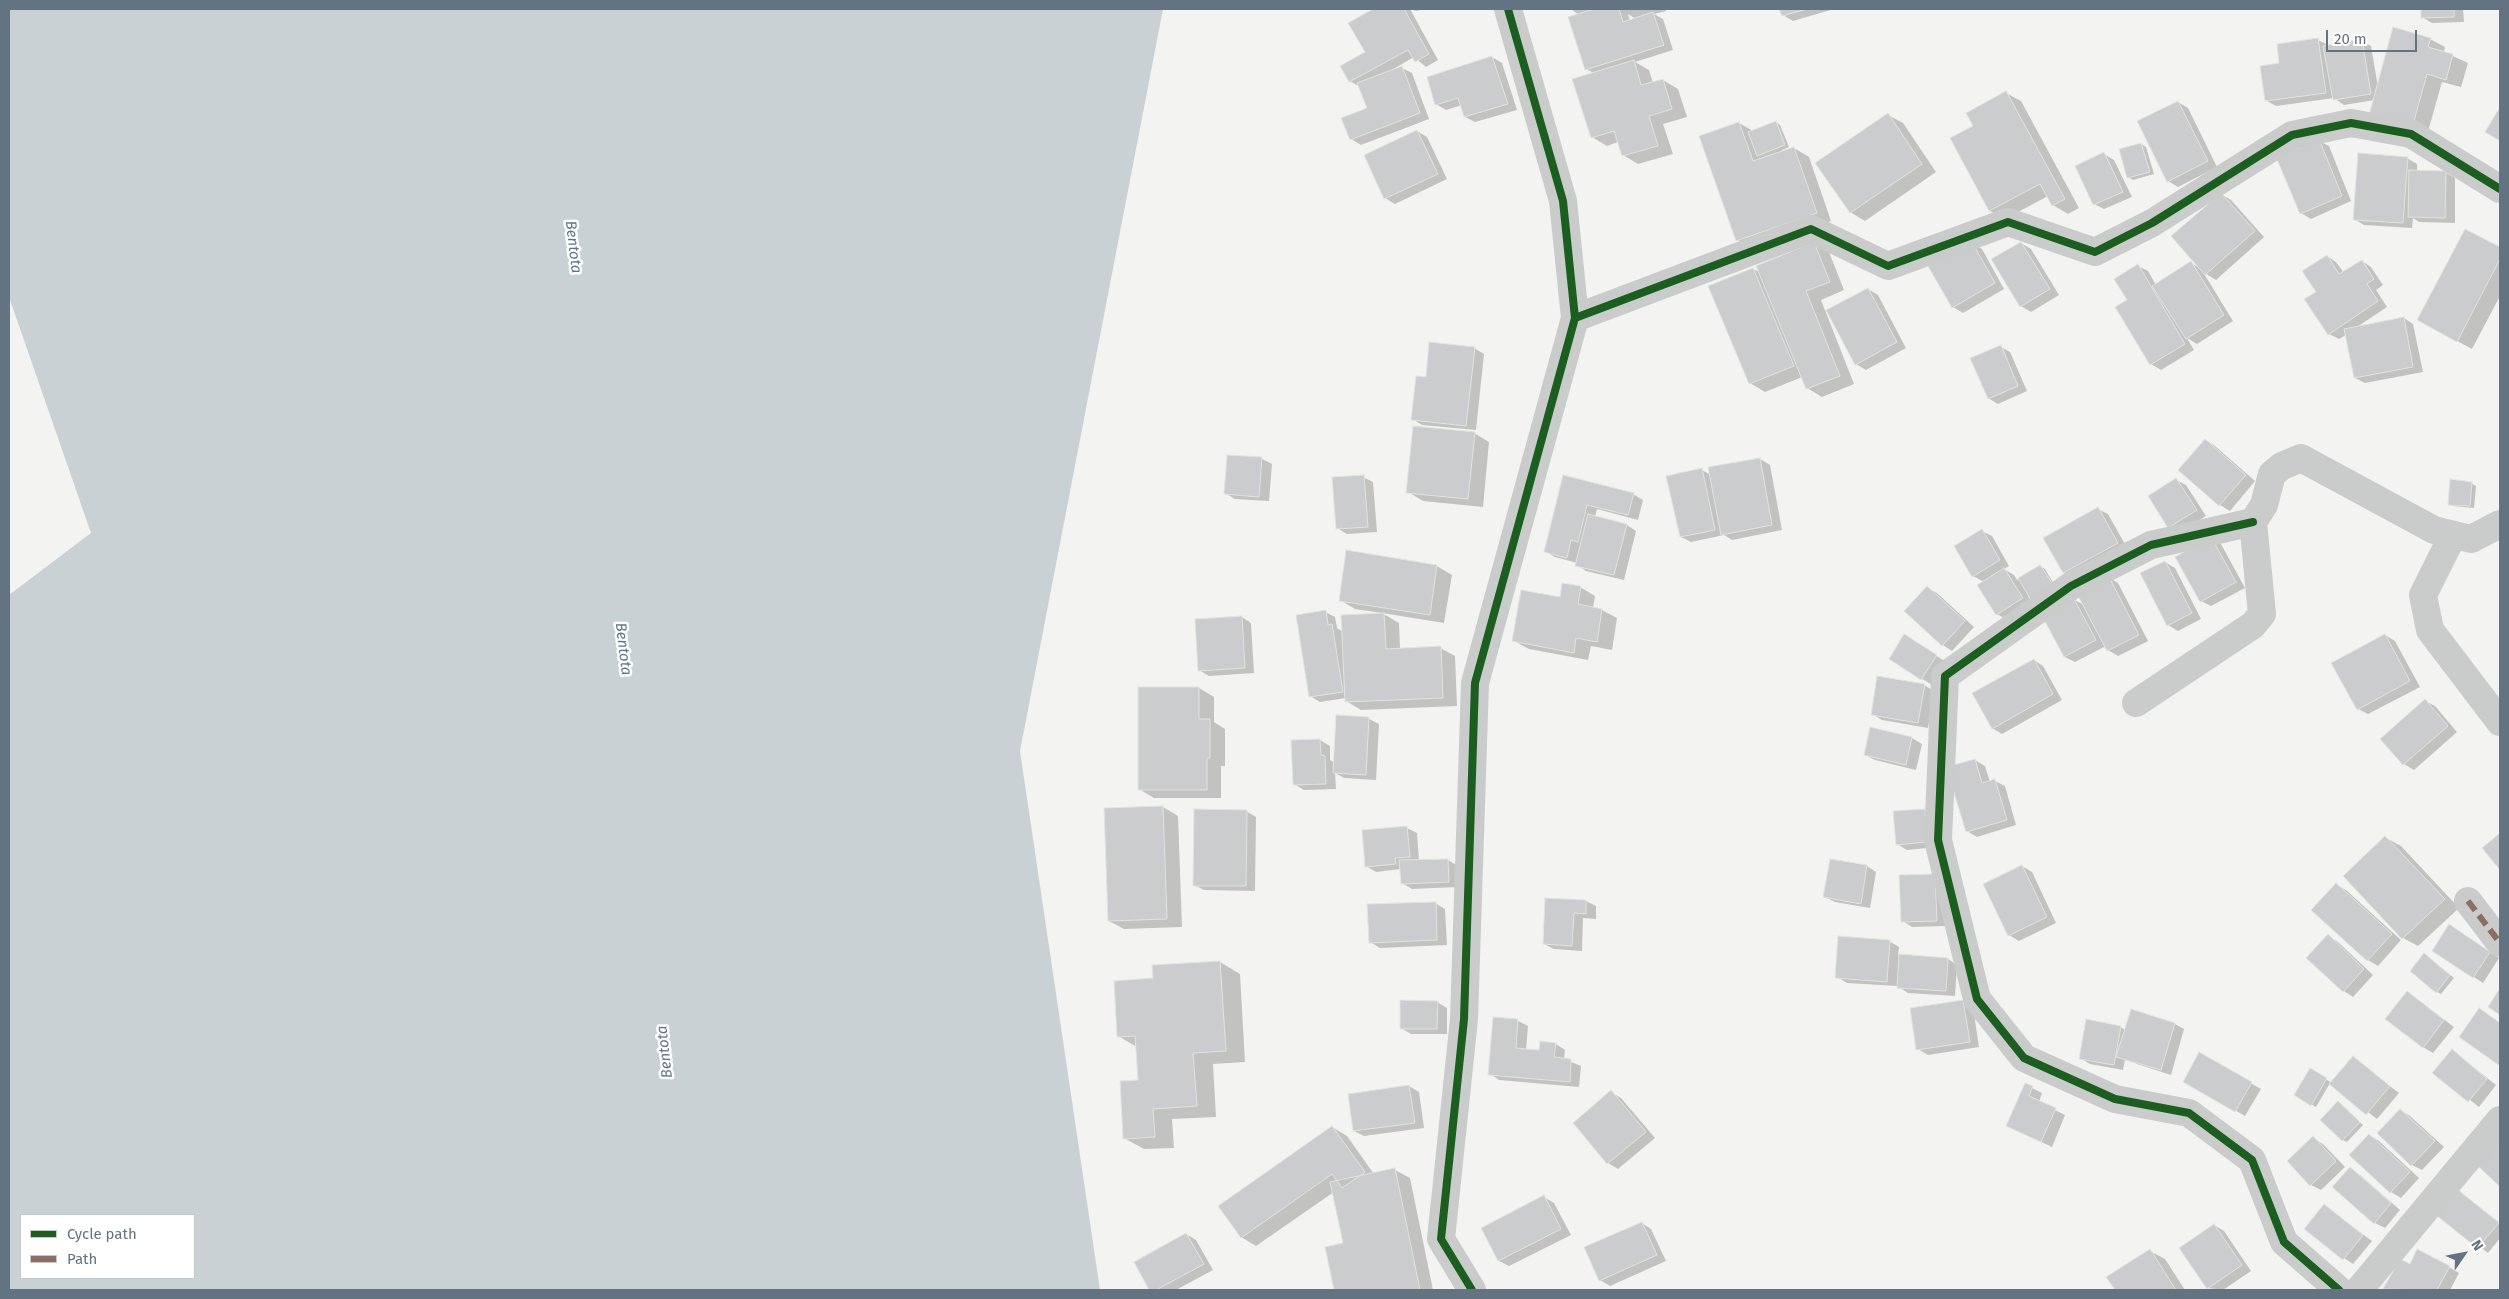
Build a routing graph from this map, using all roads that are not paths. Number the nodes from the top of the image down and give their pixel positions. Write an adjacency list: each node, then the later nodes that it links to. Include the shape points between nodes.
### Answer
1 (1508, 9): 3 (street, via 1563,200)
2 (2500, 189): 3 (street, via 2411,134 2351,123 2292,135 2152,223 2095,252 2008,222 1888,266 1811,228)
3 (1575, 318): 12 (street, via 1475,683 1464,1019 1441,1239)
4 (2253, 522): 6 (street, via 2264,505 2272,474 2301,458 2434,530); 7 (street, via 2262,614 2253,625); 13 (street, via 2151,545 2071,586 1945,676 1938,840 1977,999 2024,1058 2115,1100 2189,1113 2252,1160 2284,1242)
5 (2500, 524): 6 (street, via 2471,539)
6 (2453, 535): 8 (street, via 2423,595 2430,630)
7 (2136, 704)
8 (2500, 722)
9 (2468, 901): 10 (street)
10 (2500, 943)
11 (2500, 1120): 14 (street)
12 (1472, 1290)
13 (2340, 1290)
14 (2359, 1290)

